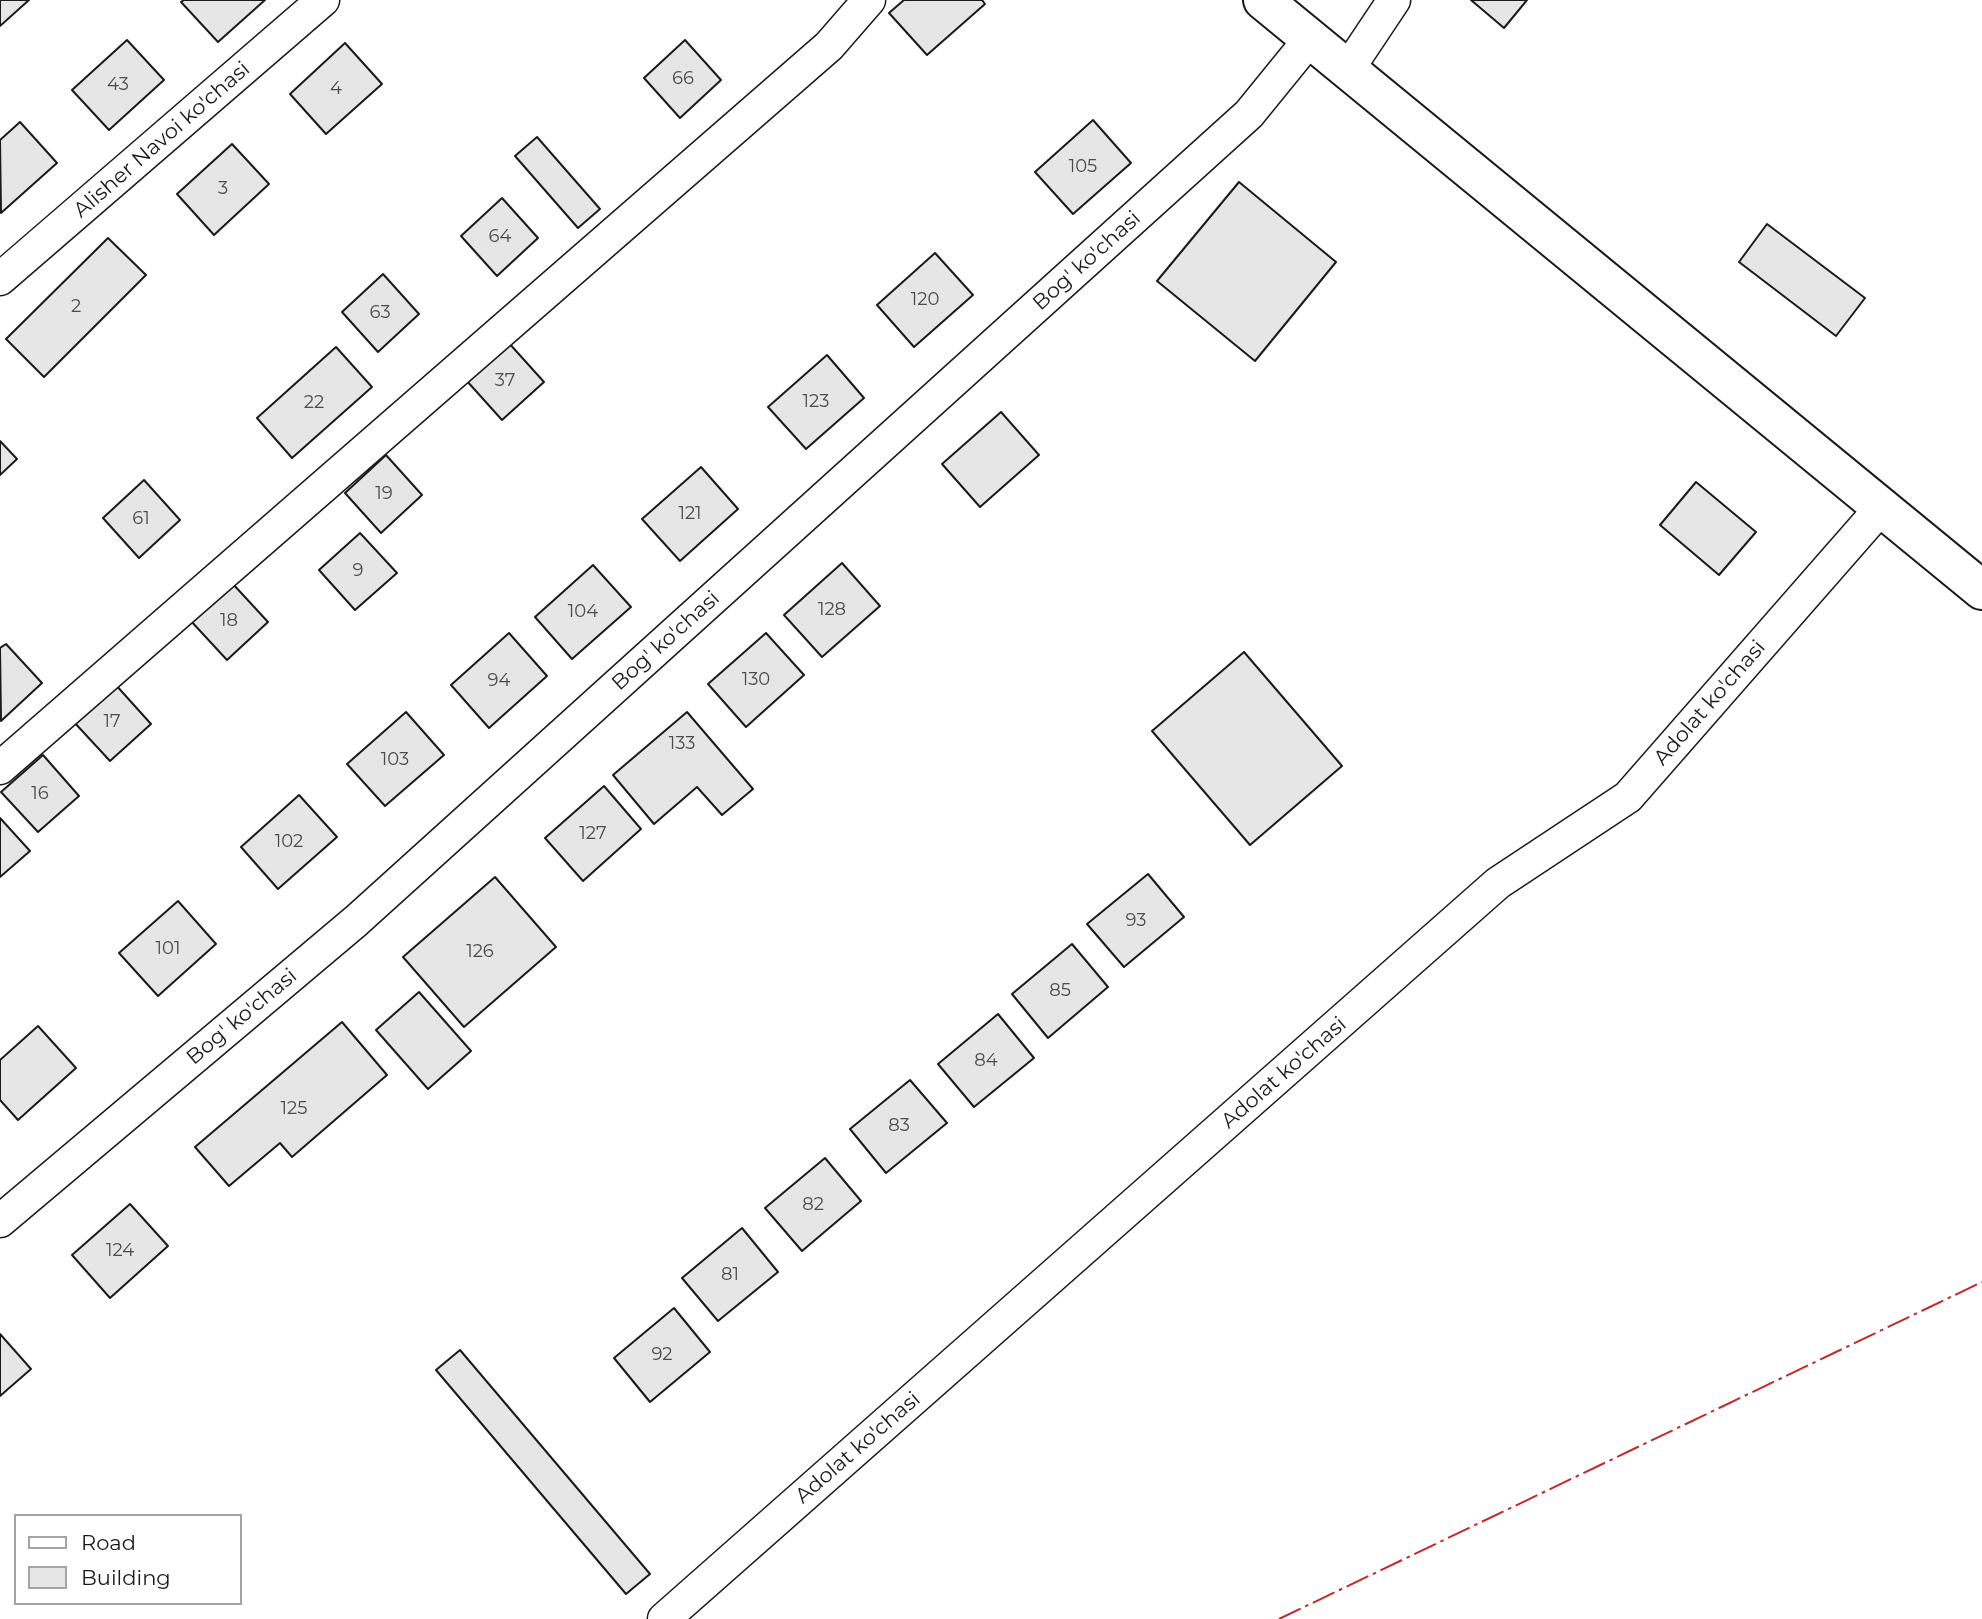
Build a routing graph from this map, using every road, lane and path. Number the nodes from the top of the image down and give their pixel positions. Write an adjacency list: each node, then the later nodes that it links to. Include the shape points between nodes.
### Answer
1 (323, 0): 7 (street, Alisher Navoi ko'chasi)
2 (869, 0): 10 (street, via 829,47)
3 (1263, 0): 5 (main road)
4 (1394, 0): 6 (street)
5 (1310, 39): 6 (main road); 11 (street, Bog' ko'chasi, via 1250,114 356,921)
6 (1348, 69): 8 (main road)
7 (0, 279)
8 (1881, 509): 9 (main road); 12 (street, Adolat ko'chasi, via 1628,797 1498,883)
9 (1982, 590)
10 (0, 768)
11 (0, 1221)
12 (664, 1619)

